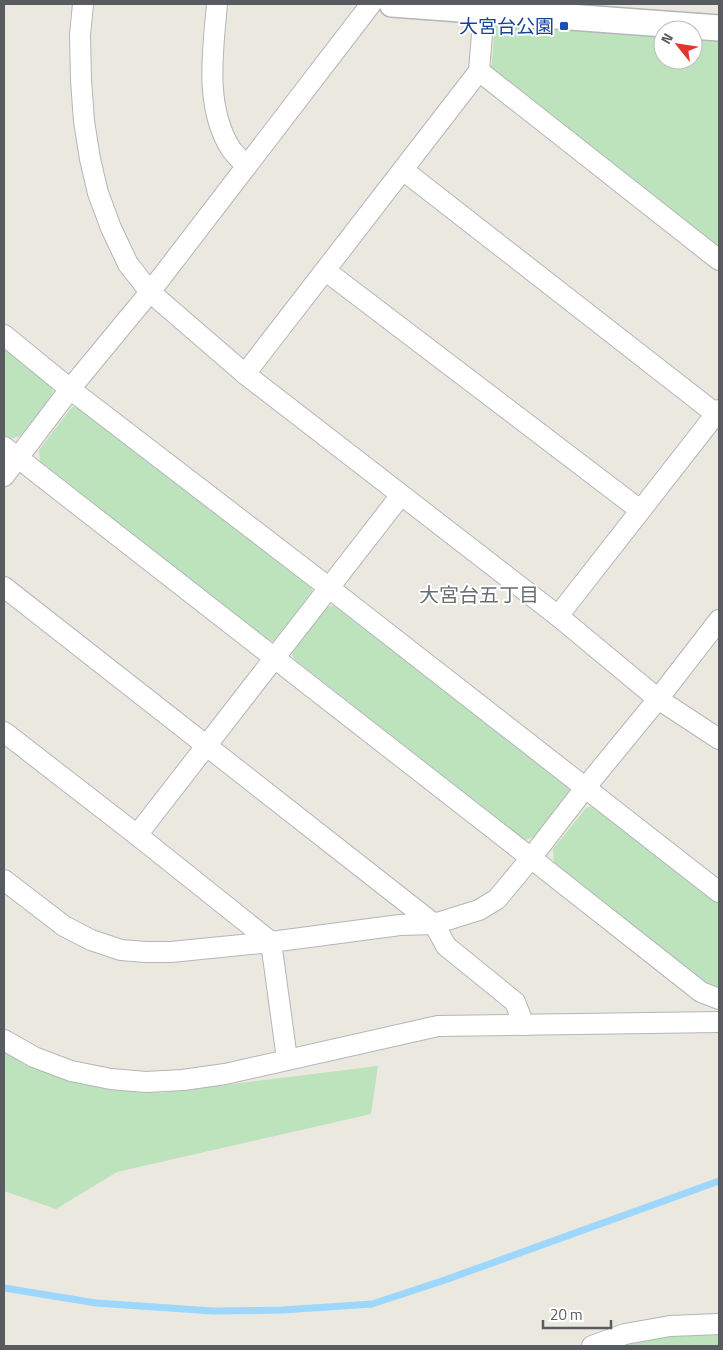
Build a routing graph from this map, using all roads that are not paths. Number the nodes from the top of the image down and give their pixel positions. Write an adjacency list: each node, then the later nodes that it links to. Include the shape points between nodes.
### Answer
1 (83, 4): 13 (street, via 81,80 90,159 111,228 128,264)
2 (217, 4): 9 (street, via 212,61 220,126 231,150)
3 (371, 4): 9 (street)
4 (392, 4): 5 (street)
5 (484, 9): 6 (street); 8 (street)
6 (538, 9): 7 (street)
7 (719, 28)
8 (479, 71): 10 (street); 11 (street)
9 (247, 166): 13 (street)
10 (403, 170): 12 (street); 17 (street)
11 (719, 260)
12 (326, 270): 15 (street); 21 (street)
13 (150, 292): 15 (street); 16 (street)
14 (4, 335): 16 (street)
15 (245, 374): 20 (street)
16 (70, 389): 18 (street); 23 (street)
17 (718, 412): 21 (street)
18 (11, 452): 19 (street); 26 (street)
19 (4, 476)
20 (401, 495): 23 (street); 24 (street)
21 (640, 510): 24 (street)
22 (4, 587): 30 (street)
23 (328, 588): 26 (street); 31 (street)
24 (558, 616): 27 (street)
25 (719, 620): 27 (street)
26 (273, 657): 30 (street); 33 (street)
27 (658, 699): 29 (street); 31 (street)
28 (4, 732): 32 (street)
29 (719, 739)
30 (207, 746): 32 (street); 36 (street)
31 (585, 788): 33 (street); 35 (street)
32 (137, 835): 37 (street)
33 (531, 858): 36 (street, via 497,899 479,910); 38 (street, via 701,992)
34 (4, 880): 37 (street, via 64,926 121,950 171,952)
35 (719, 892)
36 (434, 924): 37 (street, via 400,924); 40 (street, via 446,946 515,1002)
37 (271, 942): 42 (street)
38 (719, 999)
39 (719, 1022): 40 (street)
40 (524, 1025): 42 (street, via 438,1026)
41 (4, 1040): 42 (street, via 34,1057 71,1071 146,1082 225,1074)
42 (287, 1059)
43 (719, 1324): 44 (street, via 670,1326 634,1332)
44 (592, 1346)

